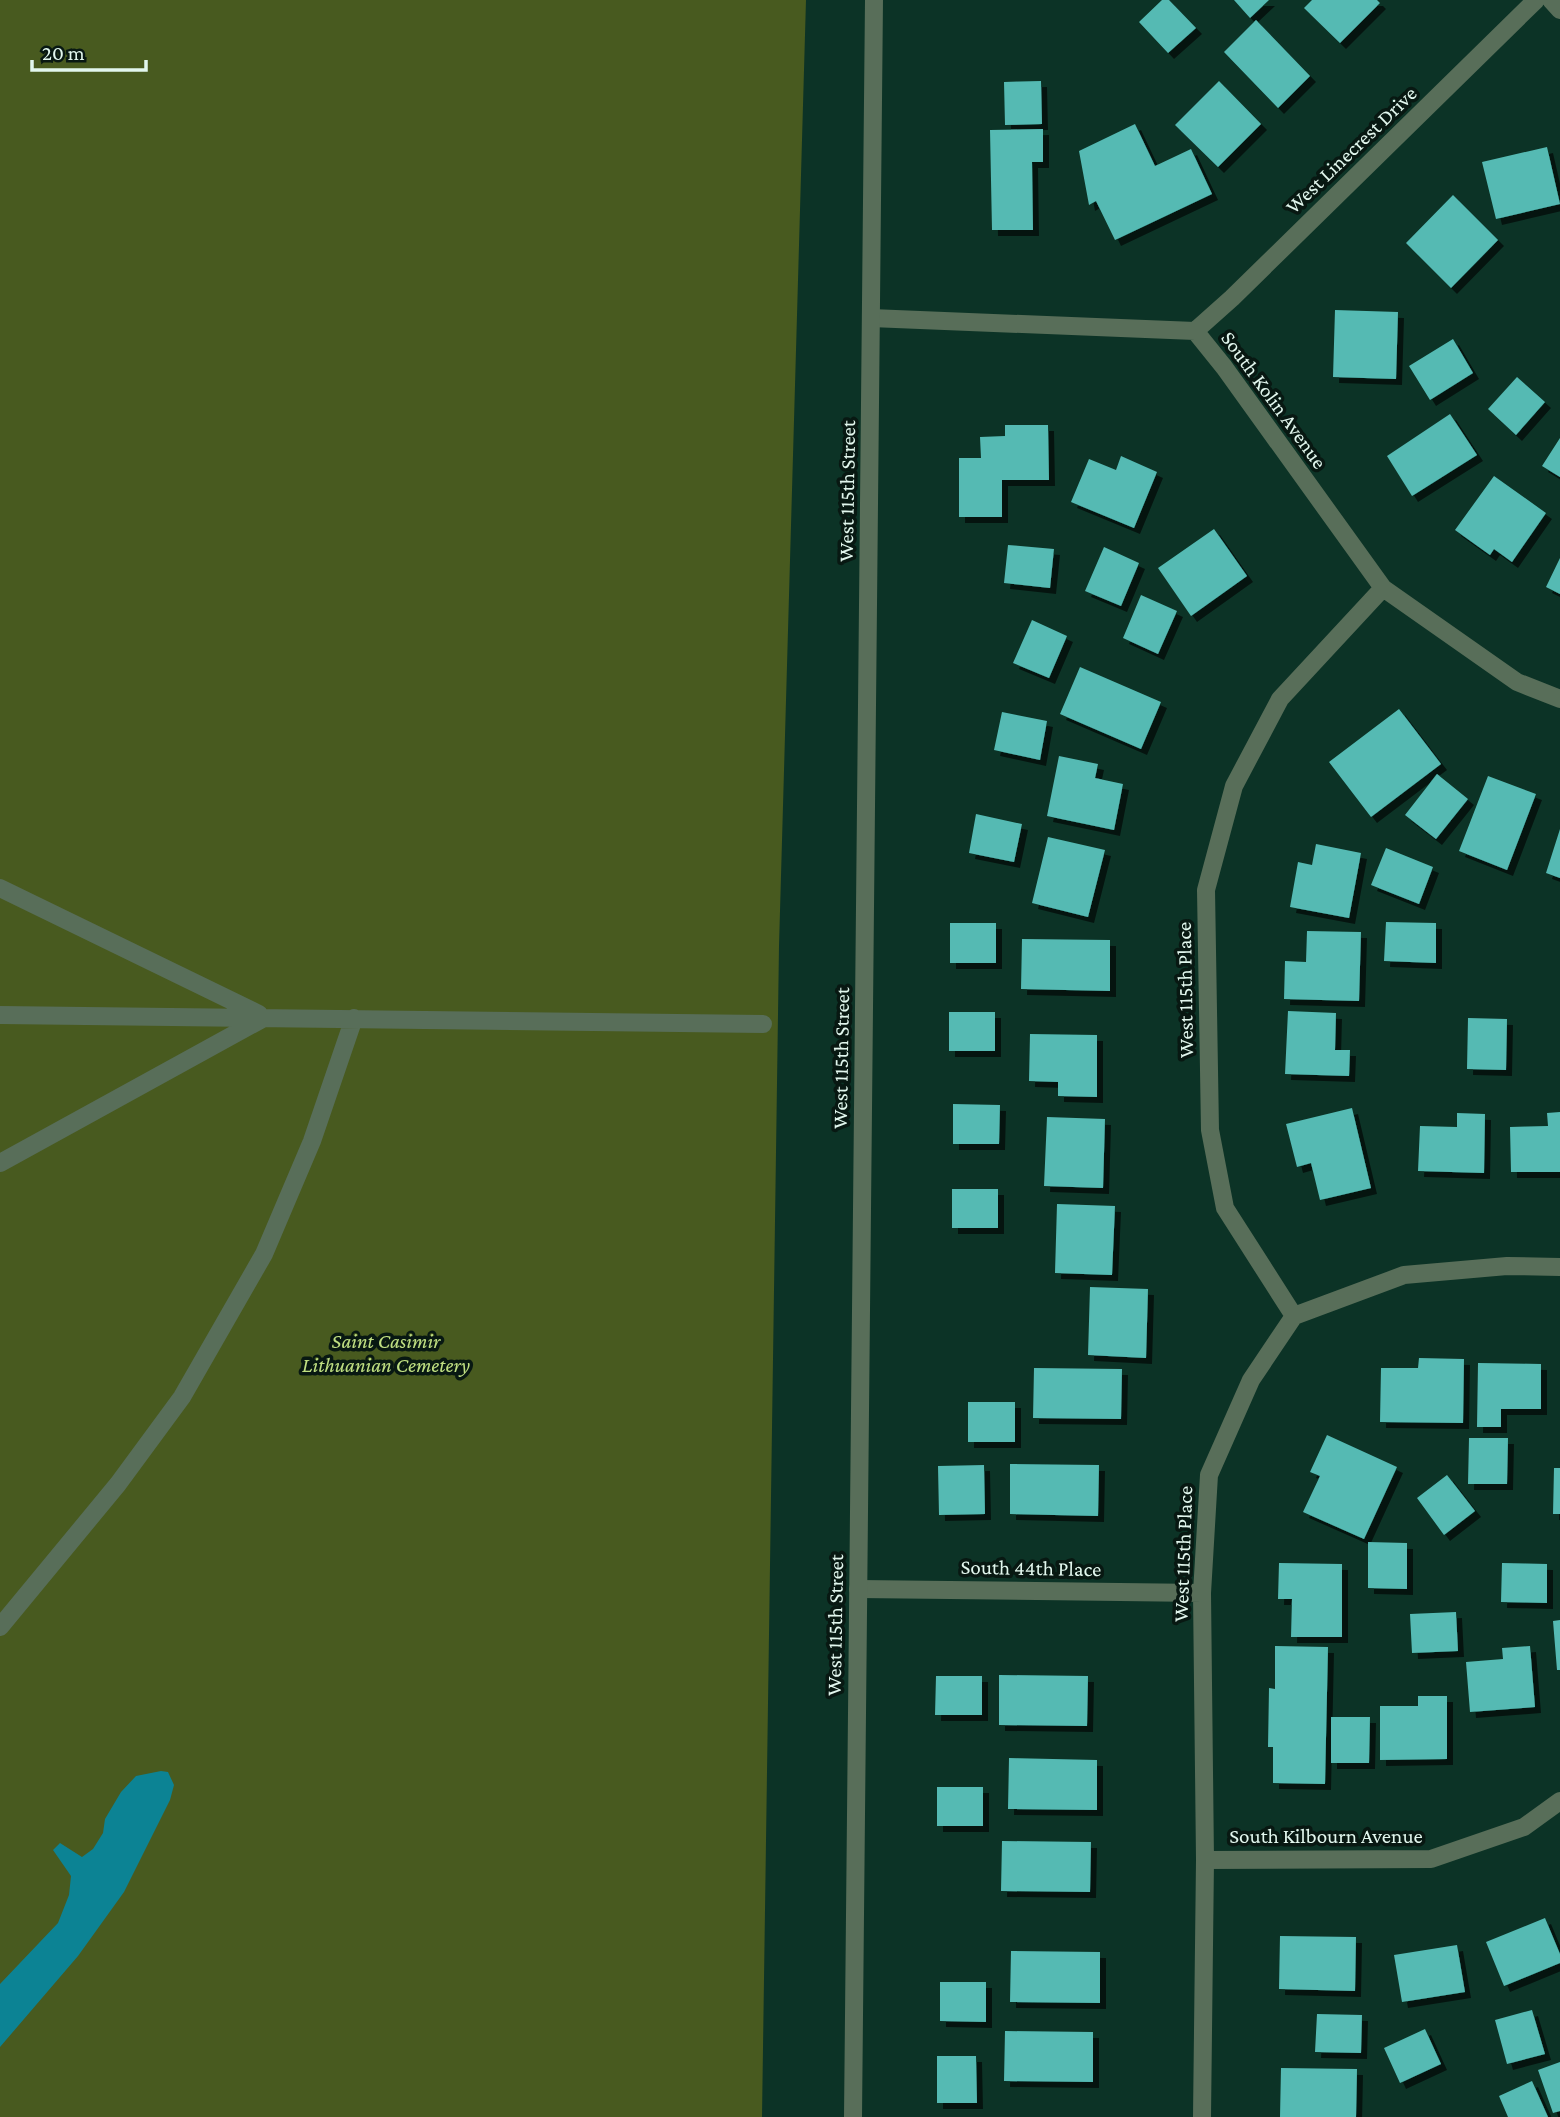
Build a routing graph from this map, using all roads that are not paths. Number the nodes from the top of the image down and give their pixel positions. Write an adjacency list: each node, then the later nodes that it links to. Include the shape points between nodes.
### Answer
1 (874, 0): 5 (street, West 115th Street)
2 (1536, 0): 6 (street, West Linecrest Drive)
3 (1551, 0): 4 (street)
4 (1560, 10)
5 (871, 318): 6 (street, South Kolin Avenue); 17 (street, West 115th Street)
6 (1195, 331): 7 (street, South Kolin Avenue)
7 (1383, 588): 8 (street, South Kolin Avenue, via 1517,681); 16 (street, West 115th Place, via 1280,699 1234,786 1206,890 1210,1130 1225,1208)
8 (1560, 699)
9 (0, 888): 11 (street)
10 (0, 1015): 11 (street)
11 (265, 1017): 12 (street); 14 (street)
12 (354, 1018): 13 (street); 19 (street, via 312,1141 264,1254 181,1397 117,1484)
13 (763, 1024)
14 (0, 1163)
15 (1560, 1267): 16 (street, via 1507,1266 1404,1275)
16 (1294, 1316): 18 (street, West 115th Place, via 1251,1380 1209,1475)
17 (858, 1589): 18 (street, South 44th Place); 22 (street, West 115th Street)
18 (1202, 1593): 21 (street, West 115th Place)
19 (0, 1627)
20 (1560, 1801): 21 (street, South Kilbourn Avenue, via 1524,1827 1432,1859)
21 (1205, 1860): 23 (street, West 115th Place)
22 (853, 2117)
23 (1202, 2117)

